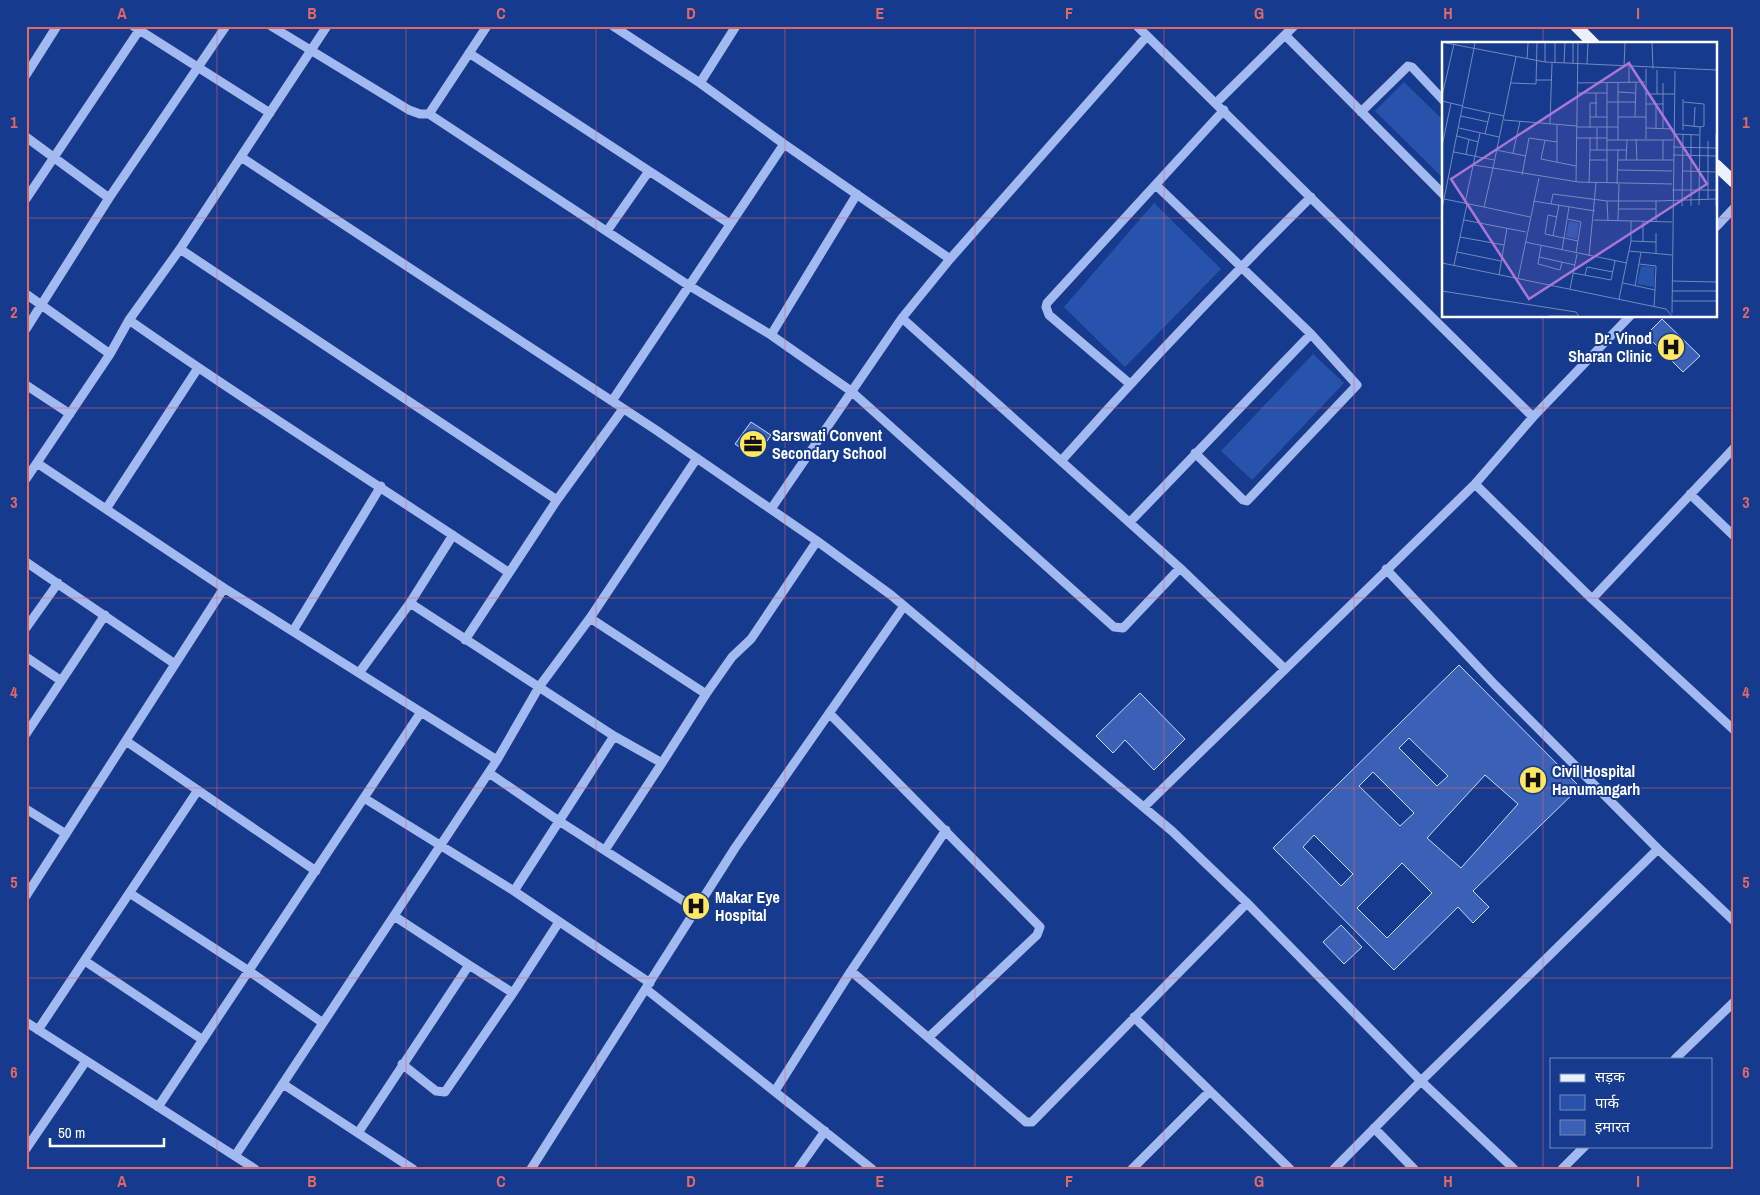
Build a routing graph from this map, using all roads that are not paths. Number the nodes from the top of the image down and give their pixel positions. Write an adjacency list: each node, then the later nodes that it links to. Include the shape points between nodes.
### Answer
1 (57, 26): 18 (street)
2 (226, 26): 17 (street)
3 (271, 26): 15 (street)
4 (327, 26): 15 (street)
5 (487, 26): 16 (street)
6 (736, 26): 19 (street)
7 (1137, 26): 13 (street)
8 (1294, 26): 12 (street)
9 (1576, 26): 14 (main road)
10 (614, 27): 19 (street)
11 (138, 28): 17 (street); 28 (street)
12 (1285, 35): 21 (street); 23 (street)
13 (1148, 36): 21 (street); 44 (street)
14 (1592, 42)
15 (311, 50): 24 (street); 25 (street, via 409,110)
16 (469, 53): 25 (street); 31 (street)
17 (198, 68): 24 (street); 37 (street)
18 (26, 75)
19 (700, 83): 27 (street)
20 (1442, 99): 23 (street, via 1408,66)
21 (1216, 102): 22 (street)
22 (1224, 110): 33 (street); 36 (street)
23 (1361, 112): 34 (street)
24 (270, 113): 29 (street)
25 (429, 114): 42 (street)
26 (26, 137): 28 (street)
27 (784, 144): 35 (street); 40 (street)
28 (54, 157): 37 (street); 38 (street)
29 (241, 157): 43 (street); 61 (street)
30 (1718, 167): 32 (main road)
31 (649, 171): 40 (street); 42 (street)
32 (1734, 182)
33 (1157, 186): 45 (street); 58 (street, via 1046,307 1049,315)
34 (1442, 193)
35 (857, 194): 44 (street); 55 (street)
36 (1312, 197): 45 (street); 51 (street)
37 (109, 198): 48 (street)
38 (26, 199)
39 (1734, 208): 41 (street)
40 (730, 224): 46 (street)
41 (1718, 225)
42 (607, 232): 46 (street)
43 (180, 249): 52 (street); 74 (street)
44 (950, 259): 49 (street)
45 (1241, 266): 54 (street); 58 (street)
46 (688, 285): 55 (street); 61 (street)
47 (26, 294): 48 (street)
48 (42, 304): 53 (street); 56 (street)
49 (902, 318): 60 (street); 68 (street)
50 (1628, 318): 64 (street)
51 (1440, 319): 64 (street)
52 (129, 320): 56 (street); 57 (street)
53 (26, 329)
54 (1311, 334): 66 (street); 66 (street, via 1357,386 1249,500 1242,500)
55 (771, 335): 60 (street)
56 (110, 354): 63 (street)
57 (198, 368): 72 (street); 75 (street)
58 (1130, 384): 68 (street)
59 (26, 385): 63 (street)
60 (851, 391): 76 (street); 82 (street, via 1114,627 1123,628)
61 (612, 401): 62 (street)
62 (623, 408): 67 (street); 74 (street)
63 (70, 414): 69 (street)
64 (1533, 417): 71 (street)
65 (1734, 448): 73 (street)
66 (1195, 453): 77 (street)
67 (697, 458): 76 (street); 91 (street)
68 (1062, 460): 77 (street)
69 (37, 463): 70 (street); 75 (street)
70 (26, 479)
71 (1475, 484): 83 (street); 87 (street)
72 (381, 486): 78 (street); 93 (street)
73 (1690, 494): 79 (street); 87 (street)
74 (557, 500): 84 (street)
75 (106, 509): 86 (street)
76 (771, 509): 80 (street)
77 (1130, 522): 82 (street)
78 (452, 535): 84 (street); 88 (street)
79 (1734, 536)
80 (817, 541): 89 (street); 101 (street, via 751,639 732,657)
81 (26, 562): 85 (street)
82 (1180, 568): 97 (street)
83 (1386, 569): 97 (street); 119 (street, via 1495,686)
84 (508, 572): 94 (street)
85 (58, 583): 90 (street); 92 (street)
86 (224, 588): 93 (street); 96 (street)
87 (1592, 599): 104 (street)
88 (410, 603): 94 (street); 98 (street)
89 (904, 606): 103 (street); 113 (street)
90 (105, 615): 96 (street); 99 (street)
91 (590, 618): 100 (street); 101 (street)
92 (26, 628)
93 (293, 631): 98 (street)
94 (465, 640): 100 (street)
95 (26, 657): 99 (street)
96 (175, 664): 107 (street)
97 (1285, 669): 113 (street)
98 (359, 673): 102 (street)
99 (60, 680): 105 (street)
100 (539, 687): 106 (street); 108 (street)
101 (706, 694): 109 (street)
102 (421, 712): 108 (street); 112 (street)
103 (829, 713): 116 (street); 126 (street)
104 (1734, 730)
105 (26, 734)
106 (614, 736): 109 (street); 115 (street)
107 (126, 741): 111 (street); 117 (street)
108 (497, 760): 110 (street)
109 (662, 763): 120 (street)
110 (488, 773): 115 (street); 118 (street)
111 (198, 790): 121 (street); 123 (street)
112 (364, 798): 118 (street); 121 (street)
113 (1144, 807): 125 (street)
114 (26, 809): 117 (street)
115 (559, 821): 120 (street); 122 (street)
116 (946, 830): 133 (street); 141 (street, via 1041,929)
117 (66, 834): 124 (street)
118 (439, 846): 122 (street); 127 (street)
119 (1658, 849): 128 (street); 146 (street)
120 (605, 850): 126 (street)
121 (316, 871): 132 (street)
122 (514, 891): 129 (street)
123 (131, 894): 130 (street); 132 (street)
124 (26, 896)
125 (1247, 903): 137 (street); 146 (street)
126 (696, 909): 134 (street)
127 (394, 916): 131 (street); 139 (street)
128 (1734, 921)
129 (559, 922): 134 (street); 135 (street)
130 (86, 960): 140 (street); 142 (street)
131 (469, 965): 135 (street); 145 (street)
132 (249, 971): 139 (street); 142 (street)
133 (851, 971): 141 (street); 148 (street)
134 (648, 986): 148 (street); 159 (street)
135 (513, 993): 145 (street, via 445,1092 436,1091)
136 (1734, 1002): 143 (street)
137 (1134, 1017): 141 (street, via 1038,1118 1029,1122); 149 (street)
138 (26, 1022): 140 (street)
139 (323, 1023): 147 (street)
140 (38, 1030): 144 (street)
141 (929, 1037)
142 (203, 1040): 150 (street)
143 (1677, 1058)
144 (86, 1061): 150 (street); 155 (street)
145 (402, 1064): 153 (street)
146 (1421, 1081): 151 (street); 166 (street)
147 (282, 1084): 153 (street); 156 (street)
148 (775, 1091): 152 (street)
149 (1210, 1091): 162 (street); 163 (street)
150 (158, 1107): 156 (street)
151 (1374, 1128): 164 (street); 165 (street)
152 (825, 1131): 160 (street); 161 (street)
153 (358, 1133): 158 (street)
154 (1583, 1148): 167 (street)
155 (26, 1149)
156 (235, 1156): 157 (street)
157 (255, 1169)
158 (414, 1169)
159 (531, 1169)
160 (798, 1169)
161 (872, 1169)
162 (1132, 1169)
163 (1290, 1169)
164 (1334, 1169)
165 (1414, 1169)
166 (1514, 1169)
167 (1562, 1169)

